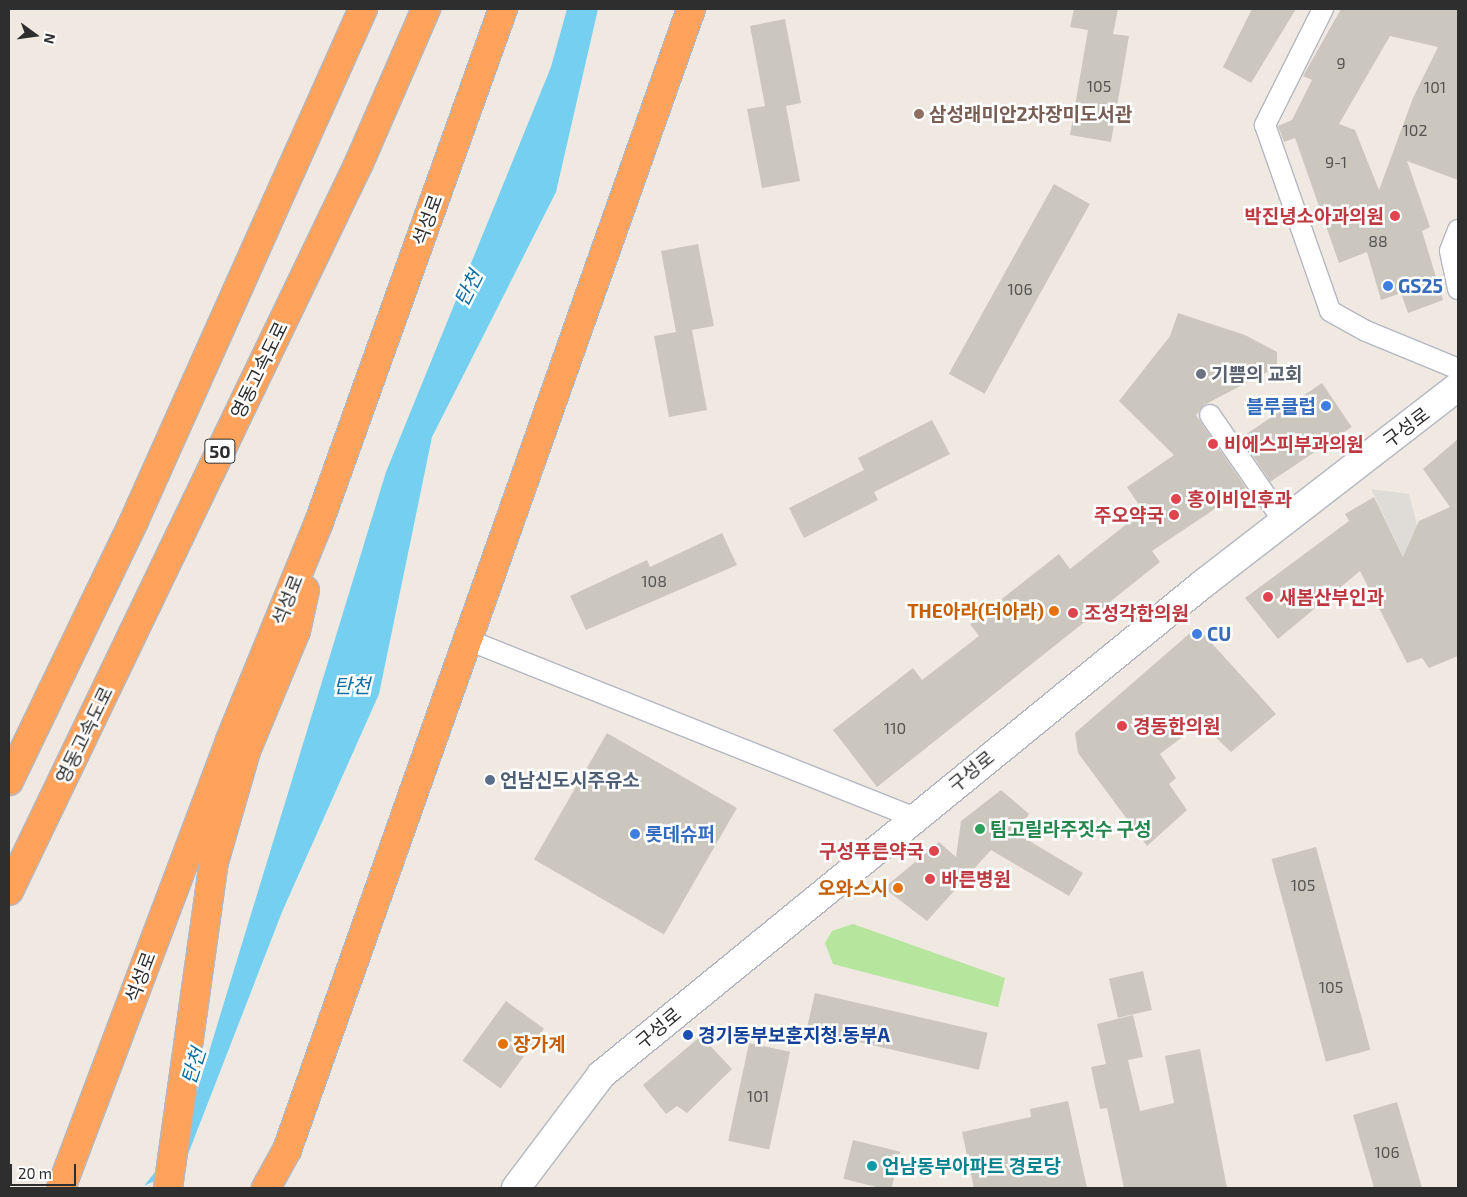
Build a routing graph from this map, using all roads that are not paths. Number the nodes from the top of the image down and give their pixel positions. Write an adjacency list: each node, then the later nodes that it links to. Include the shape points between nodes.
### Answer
1 (363, 9): 14 (highway, via 134,521)
2 (426, 9): 16 (highway, 영동고속도로 / 50, via 359,163)
3 (504, 9): 11 (highway, 석성로)
4 (692, 9): 13 (highway)
5 (1323, 9): 8 (street, via 1264,125 1330,311 1366,331)
6 (1458, 230): 7 (street, via 1450,251)
7 (1458, 289)
8 (1458, 369)
9 (1458, 387): 12 (main road, 구성로)
10 (1210, 416): 12 (street)
11 (319, 522): 18 (highway, 석성로, via 230,740); 19 (highway, via 296,631 246,752 214,862)
12 (1284, 522): 15 (main road, 구성로)
13 (468, 640): 15 (street); 17 (highway)
14 (9, 781)
15 (914, 817): 22 (main road, 구성로, via 600,1075)
16 (9, 891)
17 (287, 1150): 20 (highway); 21 (highway)
18 (62, 1185)
19 (168, 1188)
20 (266, 1188)
21 (275, 1188)
22 (516, 1188)

